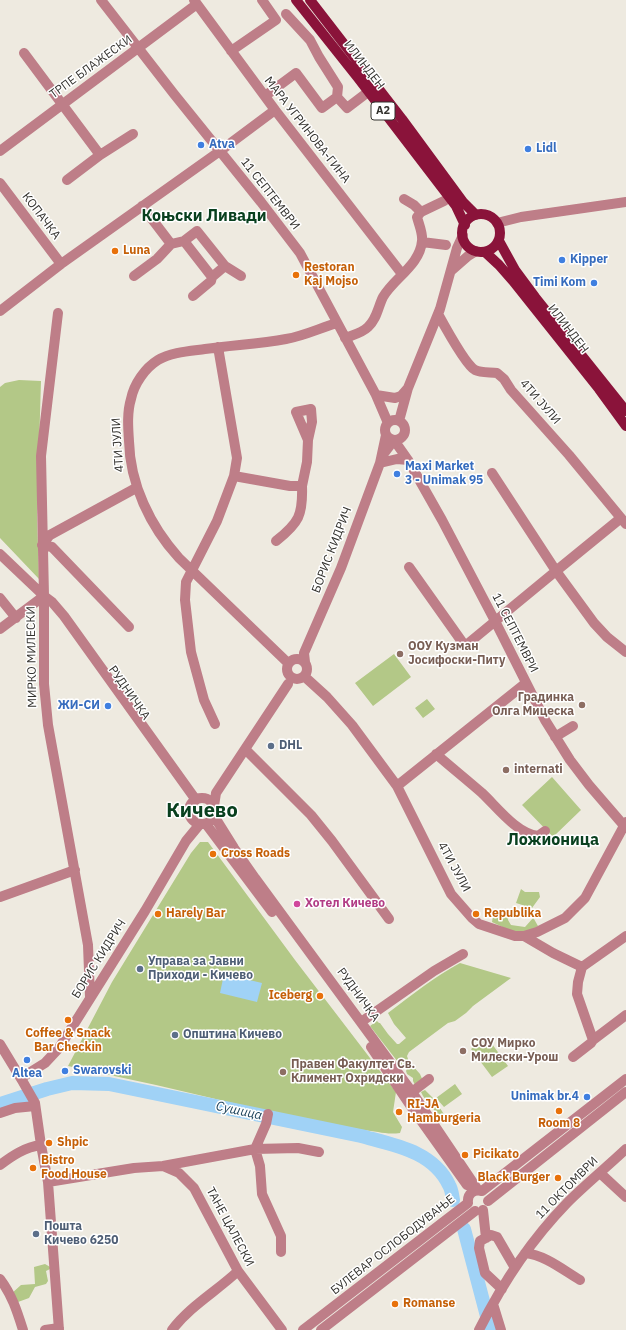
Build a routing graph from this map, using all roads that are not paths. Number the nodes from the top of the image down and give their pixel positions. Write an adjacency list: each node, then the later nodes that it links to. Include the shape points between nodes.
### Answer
1 (102, 0): 8 (street, 11 СЕПТЕМВРИ)
2 (262, 0): 7 (street)
3 (310, 0): 27 (main road, ИЛИНДЕН / A2, via 463,202)
4 (196, 2): 8 (street, ТРПЕ БЛАЖЕСКИ); 9 (street, МАРА УГРИНОВА-ГИНА)
5 (298, 2): 6 (street); 11 (main road, ИЛИНДЕН / A2)
6 (286, 14): 7 (street); 13 (street, via 310,40 338,87)
7 (276, 20): 9 (street)
8 (139, 48): 14 (street, ТРПЕ БЛАЖЕСКИ); 18 (street, 11 СЕПТЕМВРИ)
9 (231, 51): 12 (street, МАРА УГРИНОВА-ГИНА)
10 (24, 53): 14 (street)
11 (368, 92): 13 (street, via 347,108); 29 (main road, ИЛИНДЕН / A2, via 456,206)
12 (265, 96): 13 (street, via 296,73 322,108); 15 (street, МАРА УГРИНОВА-ГИНА)
13 (337, 97)
14 (62, 104): 17 (street, ТРПЕ БЛАЖЕСКИ); 19 (street)
15 (275, 110): 18 (street); 39 (street, МАРА УГРИНОВА-ГИНА)
16 (132, 134): 19 (street)
17 (0, 151)
18 (220, 151): 25 (street); 47 (street, 11 СЕПТЕМВРИ, via 300,253)
19 (100, 155): 20 (street)
20 (67, 180)
21 (0, 183): 36 (street, КОПАЧКА)
22 (404, 200): 26 (street)
23 (444, 201): 26 (street)
24 (626, 202): 28 (street, via 521,217)
25 (142, 206): 33 (street); 36 (street)
26 (421, 212): 32 (street, via 417,217)
27 (476, 215): 28 (main road, ИЛИНДЕН / A2, via 488,216); 29 (main road)
28 (497, 223): 31 (main road, ИЛИНДЕН, via 500,228)
29 (464, 230): 35 (main road, ИЛИНДЕН / A2, via 467,245); 38 (street)
30 (184, 241): 33 (street); 37 (street, via 197,231); 42 (street)
31 (499, 241): 35 (main road, via 496,246); 52 (main road, ИЛИНДЕН, via 531,291)
32 (422, 242): 34 (street); 39 (street, via 418,254)
33 (170, 244): 40 (street, via 157,259)
34 (446, 245)
35 (481, 251): 38 (street, via 468,256); 55 (main road, ИЛИНДЕН / A2, via 499,265 522,292)
36 (61, 264): 44 (street)
37 (226, 266): 41 (street); 42 (street)
38 (452, 270): 46 (street)
39 (402, 274): 48 (street, via 382,298 376,316 368,328)
40 (134, 276)
41 (241, 276)
42 (212, 277): 43 (street, via 211,281)
43 (193, 296)
44 (0, 311)
45 (58, 313): 67 (street, МИРКО МИЛЕСКИ, via 41,456)
46 (438, 314): 50 (street); 65 (street, 4ТИ ЈУЛИ, via 457,348 473,369 497,373 504,380)
47 (338, 323): 48 (street, 11 СЕПТЕМВРИ); 49 (street, 4ТИ ЈУЛИ, via 286,339)
48 (346, 338): 51 (street, 11 СЕПТЕМВРИ)
49 (218, 347): 62 (street, via 237,458); 64 (street, 4ТИ ЈУЛИ, via 182,352 158,360 143,373 131,398 128,419 132,471)
50 (408, 388): 51 (street, via 401,396 395,398); 53 (street)
51 (376, 395): 54 (street, 11 СЕПТЕМВРИ)
52 (626, 411)
53 (399, 421): 54 (street, via 393,420); 56 (street, via 405,427)
54 (388, 423): 57 (street, via 385,431)
55 (626, 426)
56 (404, 435): 57 (street, via 399,440); 60 (street)
57 (390, 438): 59 (street, БОРИС КИДРИЧ); 60 (street)
58 (308, 440): 58 (street, via 312,418 311,409 296,412); 63 (street)
59 (381, 460): 60 (street); 79 (street, БОРИС КИДРИЧ, via 341,568)
60 (408, 460): 75 (street, 11 СЕПТЕМВРИ)
61 (492, 473): 71 (street)
62 (234, 476): 63 (street); 70 (street, via 217,521)
63 (302, 486): 66 (street, via 303,499 299,518 289,531)
64 (136, 488): 67 (street, via 50,535); 70 (street, 4ТИ ЈУЛИ, via 152,521 170,548)
65 (624, 521): 71 (street)
66 (276, 541)
67 (42, 545): 72 (street, МИРКО МИЛЕСКИ); 76 (street, via 52,547)
68 (0, 554): 72 (street, РУДНИЧКА)
69 (409, 567): 75 (street, via 465,646)
70 (192, 570): 79 (street, 4ТИ ЈУЛИ); 82 (street, via 186,582 185,600 191,652 204,700)
71 (556, 571): 75 (street); 78 (street, via 594,623)
72 (44, 596): 74 (street); 89 (street, РУДНИЧКА); 95 (street, МИРКО МИЛЕСКИ, via 44,684 48,725)
73 (0, 598): 74 (street)
74 (16, 618): 77 (street)
75 (495, 621): 81 (street, 11 СЕПТЕМВРИ)
76 (129, 627)
77 (0, 629)
78 (626, 652)
79 (298, 659): 80 (street, via 286,671); 80 (street, via 307,668)
80 (294, 679): 85 (street); 87 (street, 4ТИ ЈУЛИ, via 327,698 352,726)
81 (526, 683): 84 (street, 11 СЕПТЕМВРИ); 86 (street)
82 (215, 724)
83 (573, 726): 84 (street)
84 (555, 737): 93 (street, 11 СЕПТЕМВРИ, via 589,785)
85 (246, 750): 88 (street); 97 (street, via 311,815)
86 (436, 754): 87 (street); 94 (street, via 510,821 533,835 538,836)
87 (397, 786): 98 (street, 4ТИ ЈУЛИ, via 452,894 472,918 479,924 515,936)
88 (216, 793): 89 (street); 90 (street)
89 (197, 801): 90 (street, via 210,800); 92 (street, via 190,814)
90 (214, 806): 91 (street)
91 (214, 816): 92 (street, via 212,820); 104 (street, РУДНИЧКА, via 251,872)
92 (200, 823): 102 (street, БОРИС КИДРИЧ, via 186,841); 124 (street, РУДНИЧКА, via 357,1027 455,1170)
93 (626, 826): 98 (street, via 585,898 565,918)
94 (545, 831)
95 (75, 870): 96 (street); 102 (street, МИРКО МИЛЕСКИ, via 88,945)
96 (0, 897)
97 (389, 919)
98 (524, 936): 101 (street, via 553,954)
99 (625, 940): 101 (street)
100 (463, 954): 104 (street)
101 (582, 966): 105 (street, via 577,994)
102 (90, 998): 110 (street, БОРИС КИДРИЧ, via 59,1048)
103 (626, 1015): 105 (street)
104 (361, 1022): 111 (street, РУДНИЧКА)
105 (593, 1040): 107 (street)
106 (0, 1044): 110 (street)
107 (573, 1057)
108 (428, 1079): 111 (street)
109 (626, 1079): 124 (street)
110 (23, 1081): 113 (street)
111 (412, 1092): 124 (street, РУДНИЧКА)
112 (626, 1092): 127 (street, БУЛЕВАР ОСЛОБОДУВАЊЕ)
113 (35, 1104): 114 (street); 116 (street)
114 (0, 1113)
115 (267, 1119): 117 (street)
116 (40, 1145): 120 (street, via 20,1152); 123 (street)
117 (255, 1149): 119 (street, via 298,1148); 121 (street); 129 (street, via 260,1166 262,1194 281,1236)
118 (626, 1149): 122 (street, 11 ОКТОМВРИ)
119 (319, 1152)
120 (0, 1165)
121 (163, 1166): 123 (street, via 134,1168); 132 (street, ТАНЕ ЦАЛЕСКИ, via 179,1173 194,1188)
122 (600, 1173): 125 (street); 130 (street, 11 ОКТОМВРИ, via 568,1202)
123 (48, 1182): 137 (street)
124 (478, 1191): 126 (street, БУЛЕВАР ОСЛОБОДУВАЊЕ, via 468,1198); 127 (street, РУДНИЧКА, via 487,1195)
125 (626, 1197)
126 (468, 1203): 127 (street, via 470,1207); 142 (street, БУЛЕВАР ОСЛОБОДУВАЊЕ)
127 (482, 1208): 128 (street); 143 (street, БУЛЕВАР ОСЛОБОДУВАЊЕ)
128 (486, 1238): 131 (street, via 497,1237); 135 (street, via 479,1243 483,1268)
129 (281, 1252)
130 (525, 1253): 131 (street, 11 ОКТОМВРИ); 134 (street, via 535,1254)
131 (515, 1268): 135 (street, 11 ОКТОМВРИ)
132 (238, 1271): 140 (street, via 194,1307); 141 (street, ТАНЕ ЦАЛЕСКИ)
133 (0, 1280): 138 (street, via 16,1306)
134 (580, 1280)
135 (502, 1289): 136 (street, 11 ОКТОМВРИ)
136 (491, 1307): 144 (street); 145 (street)
137 (59, 1329): 139 (street)
138 (23, 1330)
139 (45, 1330)
140 (172, 1330)
141 (282, 1330)
142 (304, 1330)
143 (321, 1330)
144 (479, 1330)
145 (501, 1330)

